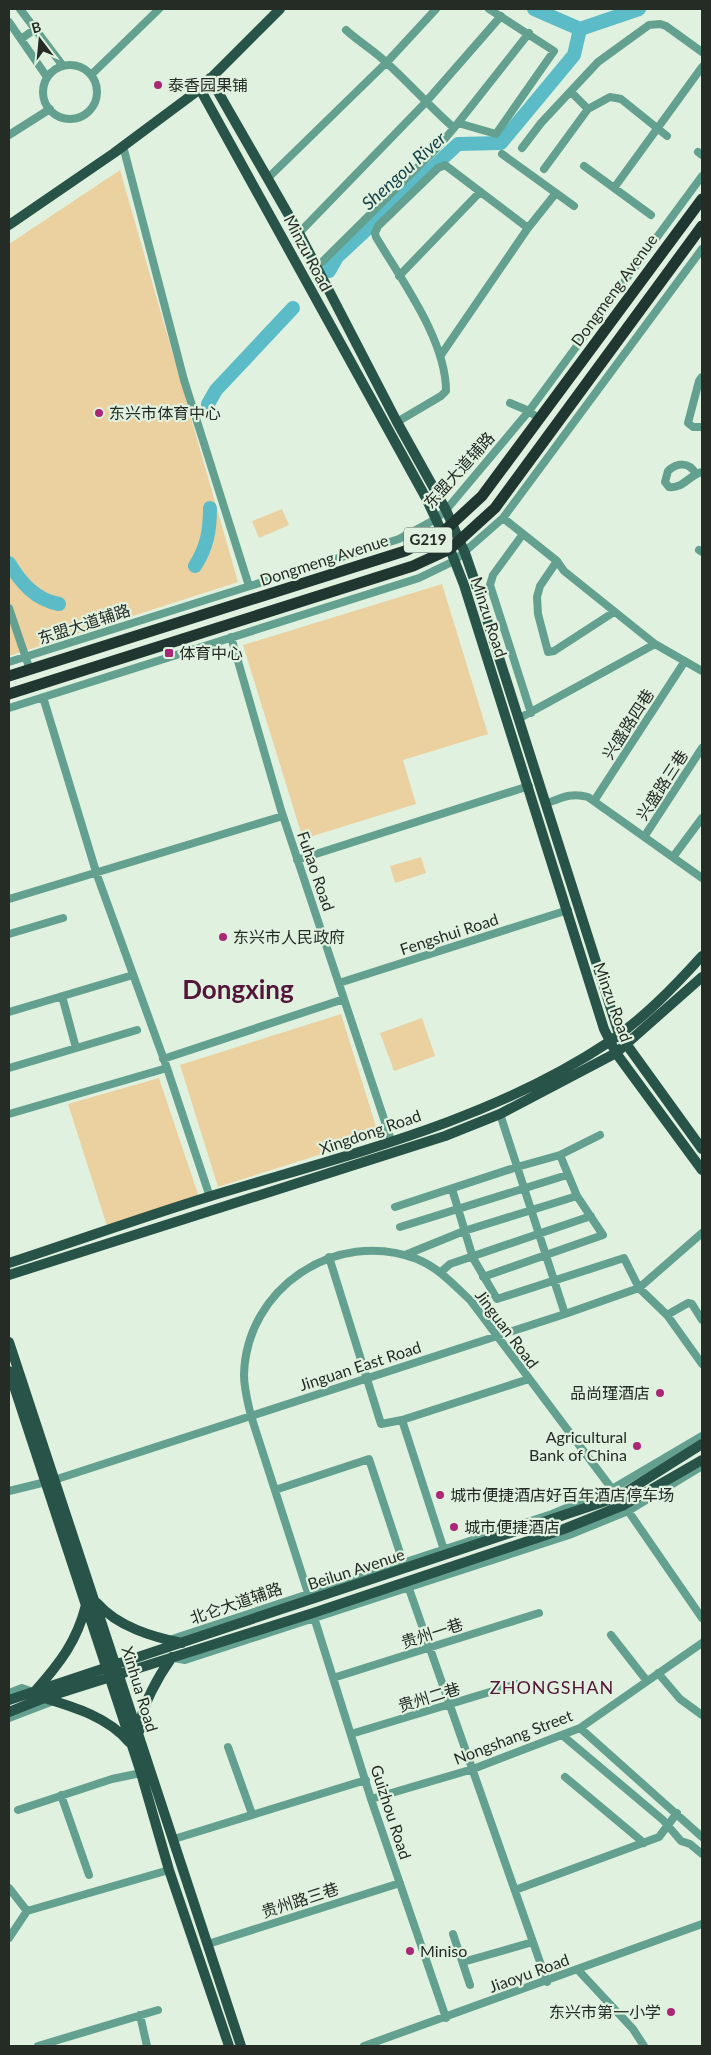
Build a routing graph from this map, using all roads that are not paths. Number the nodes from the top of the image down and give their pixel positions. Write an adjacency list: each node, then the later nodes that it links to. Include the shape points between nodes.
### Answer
1 (20, 9): 8 (street)
2 (159, 9): 16 (street)
3 (280, 9): 18 (main road)
4 (436, 9): 13 (street)
5 (489, 9): 6 (street)
6 (501, 16): 10 (street); 21 (street)
7 (9, 22): 11 (street)
8 (35, 29): 11 (street); 14 (street)
9 (346, 30): 13 (street)
10 (529, 33): 24 (street); 24 (street, via 553,49 554,54 499,132 492,134)
11 (21, 39): 17 (street)
12 (702, 52): 20 (street, via 666,26 655,23 598,62)
13 (387, 62): 21 (street); 34 (street)
14 (63, 66): 16 (street, via 79,66); 17 (street)
15 (702, 67): 25 (street)
16 (92, 75): 22 (street, via 97,92 88,111 79,117 69,118 58,116)
17 (48, 77): 22 (street, via 44,96)
18 (210, 78): 19 (main road); 34 (main road, Minzu Road)
19 (200, 89): 28 (main road); 57 (main road, Minzu Road)
20 (571, 92): 23 (street); 29 (street)
21 (425, 103): 24 (street); 44 (street)
22 (50, 109): 26 (street)
23 (588, 109): 25 (street, via 602,100 615,97 622,99); 32 (street)
24 (456, 126): 46 (street)
25 (657, 128): 27 (street); 35 (street)
26 (9, 135)
27 (667, 136)
28 (123, 146): 41 (main road); 68 (street, via 184,380)
29 (522, 148)
30 (502, 154): 37 (street)
31 (584, 166): 35 (street)
32 (544, 169)
33 (702, 176): 51 (street, 东盟大道辅路)
34 (268, 178): 44 (main road, Minzu Road)
35 (614, 188): 40 (street)
36 (480, 192): 43 (street); 47 (street); 47 (street, via 449,166 441,166 378,226 376,237)
37 (556, 193): 39 (street); 43 (street)
38 (702, 199): 52 (highway, Dongmeng Avenue / G219)
39 (574, 206)
40 (651, 215)
41 (9, 224)
42 (702, 226): 61 (highway, Dongmeng Avenue / G219, via 495,508)
43 (528, 228): 48 (street)
44 (299, 233): 46 (main road, Minzu Road)
45 (702, 249): 56 (street)
46 (317, 267): 53 (main road, Minzu Road)
47 (399, 276): 48 (street)
48 (441, 355): 53 (street, via 446,392)
49 (702, 377): 54 (street, via 688,423)
50 (510, 403): 51 (street)
51 (528, 411): 52 (street); 55 (street, 东盟大道辅路)
52 (540, 419): 58 (highway, Dongmeng Avenue / G219, via 482,496)
53 (397, 422): 55 (main road, Minzu Road)
54 (702, 428)
55 (446, 510): 57 (street, 东盟大道辅路); 58 (main road, Minzu Road)
56 (504, 518): 60 (street); 63 (street)
57 (436, 519): 59 (main road, Minzu Road); 64 (street, 东盟大道辅路, via 399,539)
58 (453, 525): 59 (highway, Dongmeng Avenue / G219); 61 (main road, Minzu Road)
59 (442, 533): 62 (main road, Minzu Road); 67 (highway, Dongmeng Avenue / G219, via 406,551)
60 (523, 534): 66 (street); 82 (street, via 490,585)
61 (460, 540): 62 (highway, Dongmeng Avenue / G219); 63 (main road, Minzu Road)
62 (450, 549): 65 (main road, Minzu Road); 79 (highway, Dongmeng Avenue / G219, via 413,566)
63 (465, 553): 65 (street); 83 (main road, Minzu Road)
64 (336, 558): 67 (street); 68 (street, 东盟大道辅路)
65 (454, 561): 71 (street, via 419,578); 85 (main road, Minzu Road)
66 (557, 561): 70 (street, via 564,571); 70 (street, via 536,597 548,652)
67 (340, 572): 76 (highway, Dongmeng Avenue / G219)
68 (249, 586): 73 (street, 东盟大道辅路)
69 (9, 608): 73 (street)
70 (614, 612): 72 (street)
71 (232, 637): 80 (street); 88 (street, Fuhao Road)
72 (655, 644): 74 (street); 82 (street)
73 (26, 657): 75 (street, 东盟大道辅路); 76 (street)
74 (685, 661): 77 (street); 86 (street, 兴盛路四巷)
75 (9, 662)
76 (30, 670): 78 (highway, Dongmeng Avenue / G219)
77 (702, 671)
78 (9, 676)
79 (9, 694)
80 (43, 697): 81 (street); 93 (street)
81 (9, 708)
82 (531, 713): 83 (street)
83 (518, 719): 87 (main road, Minzu Road)
84 (702, 748): 90 (street, 兴盛路三巷)
85 (529, 786): 92 (street); 96 (main road, Minzu Road)
86 (594, 801): 87 (street, via 577,794); 90 (street)
87 (545, 804): 107 (main road, Minzu Road)
88 (283, 816): 92 (street, Fuhao Road); 93 (street)
89 (702, 818): 91 (street)
90 (644, 837): 91 (street)
91 (673, 857): 94 (street)
92 (297, 860): 102 (street, Fuhao Road)
93 (96, 872): 95 (street); 100 (street)
94 (702, 878)
95 (9, 899)
96 (568, 910): 102 (street, Fengshui Road); 108 (main road, Minzu Road)
97 (62, 918): 98 (street)
98 (9, 934)
99 (702, 956): 107 (main road, Xingdong Road, via 663,999)
100 (133, 975): 103 (street); 112 (street)
101 (702, 976): 109 (main road, Xingdong Road)
102 (339, 983): 104 (street, Fuhao Road)
103 (62, 996): 105 (street); 110 (street)
104 (344, 999): 112 (street); 118 (street, Fuhao Road)
105 (9, 1012)
106 (137, 1030): 110 (street)
107 (619, 1034): 108 (main road, Xingdong Road); 109 (main road, Minzu Road)
108 (610, 1042): 111 (main road, Minzu Road); 118 (main road, Xingdong Road, via 494,1104)
109 (625, 1045): 111 (main road, Xingdong Road); 119 (main road, Minzu Road)
110 (76, 1048): 113 (street)
111 (616, 1053): 116 (main road, Xingdong Road); 122 (main road, Minzu Road)
112 (163, 1059): 114 (street)
113 (9, 1068)
114 (167, 1068): 115 (street); 127 (street)
115 (9, 1114)
116 (500, 1114): 121 (street); 142 (main road, Xingdong Road, via 445,1136)
117 (600, 1135): 120 (street)
118 (391, 1140): 127 (main road, Xingdong Road)
119 (702, 1149)
120 (560, 1155): 121 (street); 123 (street)
121 (517, 1167): 124 (street); 125 (street)
122 (702, 1170)
123 (567, 1175): 124 (street); 126 (street)
124 (523, 1187): 129 (street); 130 (street)
125 (452, 1189): 128 (street); 129 (street)
126 (577, 1196): 130 (street); 131 (street)
127 (210, 1197): 140 (main road, Xingdong Road)
128 (395, 1207)
129 (458, 1209): 132 (street); 133 (street)
130 (531, 1210): 133 (street); 135 (street)
131 (591, 1216): 135 (street); 137 (street, via 603,1232 601,1237)
132 (400, 1227)
133 (464, 1231): 136 (street); 139 (street)
134 (702, 1233): 145 (street, Jinguan East Road)
135 (539, 1234): 137 (street); 139 (street)
136 (405, 1255): 138 (street, Jinguan Road, via 372,1251); 141 (street, Jinguan Road)
137 (545, 1255): 143 (street); 144 (street)
138 (329, 1258): 153 (street); 155 (street, Jinguan Road, via 304,1270 289,1282 268,1304 257,1324 244,1375)
139 (473, 1258): 141 (street, via 450,1264); 143 (street)
140 (9, 1263)
141 (441, 1272): 149 (street, Jinguan Road, via 471,1301)
142 (9, 1275)
143 (483, 1277): 144 (street, via 497,1299)
144 (554, 1280): 145 (street, via 624,1258); 146 (street)
145 (639, 1288): 146 (street, Jinguan East Road); 147 (street)
146 (564, 1314): 149 (street, Jinguan East Road)
147 (666, 1315): 148 (street, via 688,1302); 151 (street)
148 (702, 1320)
149 (495, 1335): 153 (street, Jinguan East Road); 154 (street, Jinguan Road)
150 (9, 1342): 161 (main road, Xinhua Road)
151 (702, 1364)
152 (9, 1371): 161 (main road, Xinhua Road)
153 (367, 1378): 155 (street, Jinguan East Road); 156 (street, via 381,1424)
154 (529, 1379): 156 (street); 164 (street, Jinguan Road)
155 (251, 1416): 161 (street, Jinguan East Road); 162 (street, Jinguan Road)
156 (402, 1420): 165 (street)
157 (702, 1436): 164 (street)
158 (702, 1444): 164 (main road, Beilun Avenue)
159 (702, 1460): 164 (main road, Beilun Avenue)
160 (702, 1466): 164 (street)
161 (50, 1481): 163 (street, Jinguan East Road); 169 (main road, Xinhua Road)
162 (275, 1490): 166 (street, via 369,1459); 168 (street, Jinguan Road)
163 (9, 1492)
164 (620, 1500): 165 (main road, Beilun Avenue); 167 (main road, Beilun Avenue, via 564,1529); 172 (street, Jinguan Road)
165 (444, 1552): 166 (main road, Beilun Avenue)
166 (404, 1565): 168 (main road, Beilun Avenue)
167 (408, 1585): 171 (main road, Beilun Avenue); 177 (street)
168 (309, 1596): 174 (street, 北仑大道辅路); 175 (main road, Beilun Avenue)
169 (90, 1601): 174 (main road, via 151,1637); 180 (main road, Xinhua Road); 186 (main road, via 80,1630)
170 (540, 1613): 177 (street, 贵州一巷)
171 (314, 1615): 179 (main road, Beilun Avenue); 182 (street, Guizhou Road)
172 (702, 1618)
173 (611, 1635): 183 (street)
174 (169, 1640): 175 (main road); 178 (street, 北仑大道辅路)
175 (183, 1643): 178 (main road, Beilun Avenue)
176 (702, 1643): 181 (street, Nongshang Street)
177 (431, 1647): 182 (street, 贵州一巷); 189 (street)
178 (142, 1656): 180 (main road, Beilun Avenue)
179 (172, 1657): 180 (main road, Beilun Avenue); 196 (main road, via 162,1671 140,1720)
180 (113, 1671): 186 (main road, Beilun Avenue); 187 (main road, Beilun Avenue); 196 (main road, Xinhua Road)
181 (658, 1673): 183 (street, Nongshang Street); 191 (street, via 680,1699)
182 (333, 1678): 194 (street, Guizhou Road)
183 (647, 1681): 193 (street, Nongshang Street)
184 (516, 1684): 189 (street, 贵州二巷)
185 (9, 1692): 186 (street, via 22,1688)
186 (35, 1692): 188 (main road, Beilun Avenue)
187 (49, 1699): 190 (main road, Beilun Avenue); 192 (street); 196 (main road, via 103,1721)
188 (9, 1700)
189 (451, 1704): 194 (street, 贵州二巷); 198 (street)
190 (9, 1712)
191 (702, 1715)
192 (9, 1718)
193 (580, 1728): 195 (street, Nongshang Street); 206 (street)
194 (351, 1734): 201 (street, Guizhou Road)
195 (562, 1735): 198 (street, Nongshang Street); 207 (street)
196 (137, 1745): 199 (main road, Xinhua Road); 209 (main road, Xinhua Road)
197 (228, 1747): 205 (street)
198 (473, 1769): 203 (street, Nongshang Street); 216 (street)
199 (142, 1773): 202 (street); 212 (main road, Xinhua Road)
200 (565, 1777): 210 (street)
201 (366, 1780): 203 (street, Guizhou Road); 205 (street)
202 (61, 1795): 204 (street); 213 (street)
203 (371, 1800): 214 (street, Guizhou Road)
204 (18, 1810)
205 (252, 1814): 209 (street)
206 (677, 1814): 207 (street); 208 (street)
207 (667, 1824): 210 (street, via 659,1837); 211 (street, via 680,1841 690,1844)
208 (702, 1837)
209 (174, 1839): 222 (main road, Xinhua Road)
210 (644, 1843): 216 (street)
211 (702, 1854)
212 (169, 1870): 217 (street); 233 (main road, Xinhua Road)
213 (89, 1875)
214 (400, 1883): 222 (street, 贵州路三巷); 229 (street, Guizhou Road)
215 (9, 1888): 217 (street)
216 (515, 1890): 221 (street)
217 (27, 1911): 220 (street)
218 (702, 1924): 224 (street, Jiaoyu Road)
219 (453, 1934): 223 (street)
220 (9, 1938)
221 (533, 1942): 223 (street); 225 (street)
222 (208, 1944): 234 (main road, Xinhua Road)
223 (463, 1962): 226 (street)
224 (578, 1970): 225 (street, Jiaoyu Road); 236 (street)
225 (547, 1982): 229 (street, Jiaoyu Road)
226 (470, 1985)
227 (158, 2010): 228 (street)
228 (140, 2015): 231 (street); 232 (street)
229 (446, 2018): 230 (street, Jiaoyu Road)
230 (383, 2043): 235 (street, Jiaoyu Road)
231 (38, 2046)
232 (147, 2046)
233 (229, 2046)
234 (241, 2046)
235 (364, 2046)
236 (644, 2046)

